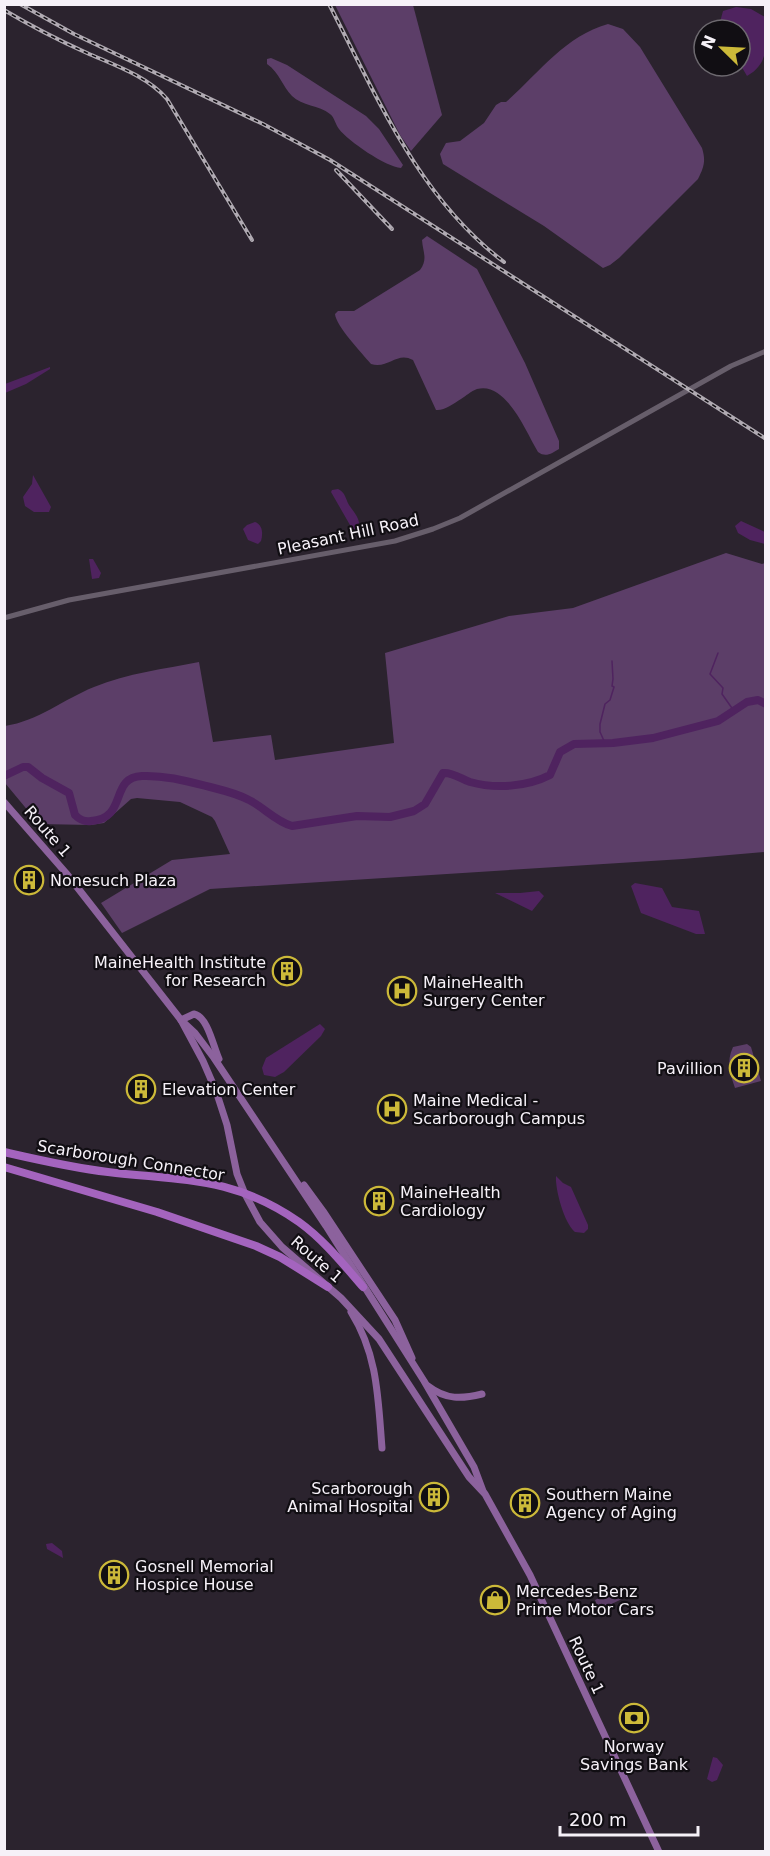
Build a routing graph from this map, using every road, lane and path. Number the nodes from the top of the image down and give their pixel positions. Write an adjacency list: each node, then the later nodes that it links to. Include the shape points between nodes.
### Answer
1 (765, 351): 2 (street, Pleasant Hill Road, via 698,384 460,518 421,534 69,600)
2 (4, 618)
3 (4, 802): 4 (main road, Route 1, via 56,861)
4 (181, 1020): 5 (main road, Route 1, via 202,1041); 5 (main road, via 194,1014 204,1019); 9 (main road, Route 1, via 216,1091 237,1174 255,1213 273,1238)
5 (228, 1078): 7 (main road, Route 1)
6 (4, 1152): 10 (highway, Scarborough Connector, via 88,1170 188,1179 232,1188 263,1201 314,1233)
7 (279, 1156): 10 (main road, Route 1); 12 (main road, via 324,1211 386,1305)
8 (4, 1167): 9 (highway, Scarborough Connector, via 248,1243 280,1257)
9 (328, 1287): 11 (main road, Route 1)
10 (363, 1287): 12 (main road, Route 1)
11 (341, 1298): 15 (main road, via 359,1325 370,1352); 16 (main road, Route 1, via 394,1358 469,1477)
12 (416, 1369): 13 (main road, Route 1)
13 (424, 1382): 14 (main road, via 450,1398); 16 (main road, Route 1, via 474,1467)
14 (482, 1394)
15 (382, 1448)
16 (484, 1493): 17 (main road, Route 1, via 530,1575)
17 (659, 1851)

